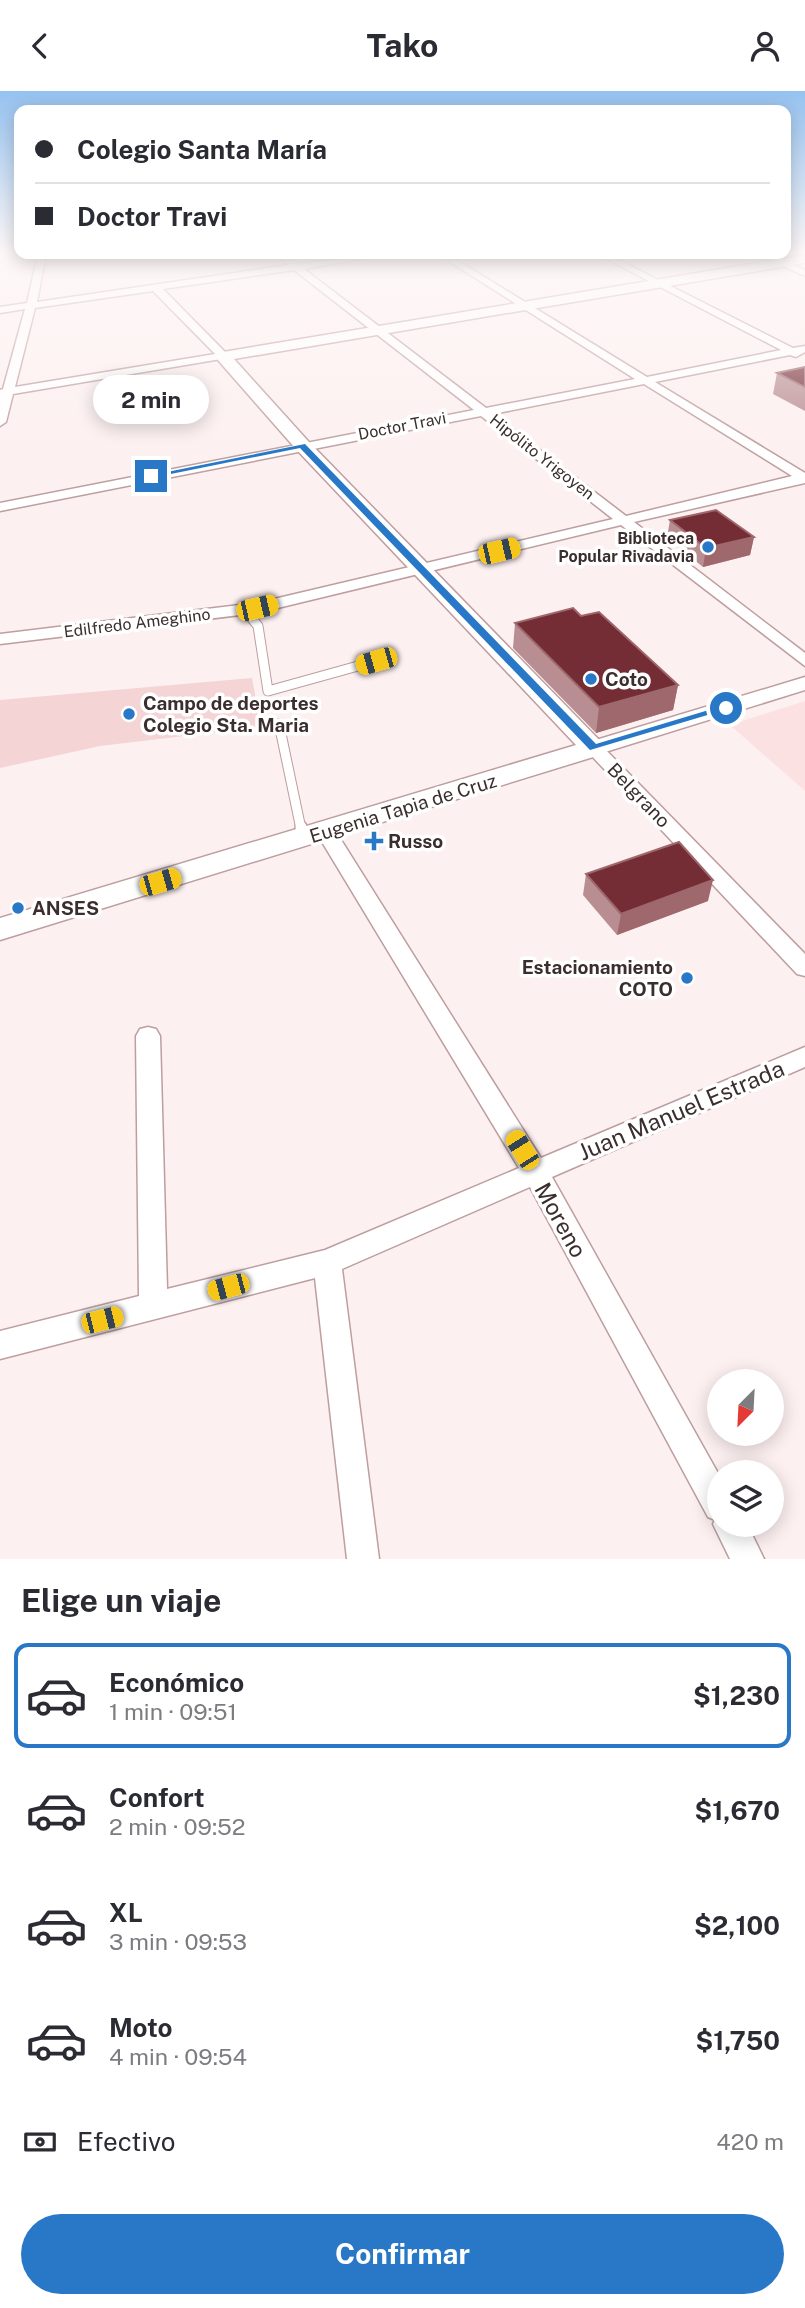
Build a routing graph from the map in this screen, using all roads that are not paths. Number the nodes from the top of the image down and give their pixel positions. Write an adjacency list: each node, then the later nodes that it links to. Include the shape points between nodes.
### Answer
1 (27, 320): 13 (street)
2 (187, 320): 10 (street, Belgrano)
3 (367, 320): 7 (street, Hipólito Yrigoyen)
4 (437, 320): 7 (main road)
5 (548, 320): 12 (street)
6 (731, 320): 9 (street)
7 (380, 329): 10 (main road); 14 (street, Hipólito Yrigoyen)
8 (805, 349): 9 (street, Doctor Travi)
9 (792, 351): 11 (street); 12 (street, Doctor Travi)
10 (223, 356): 13 (street); 16 (main road, Belgrano)
11 (805, 358)
12 (644, 380): 14 (street, Doctor Travi); 17 (street)
13 (4, 393): 15 (street)
14 (484, 411): 16 (street, Doctor Travi); 19 (street, Hipólito Yrigoyen)
15 (0, 422)
16 (302, 445): 18 (street, Doctor Travi); 20 (main road, Belgrano)
17 (804, 478): 19 (street, Edilfredo Ameghino)
18 (0, 507)
19 (625, 522): 20 (street, Edilfredo Ameghino); 24 (street, Hipólito Yrigoyen)
20 (423, 569): 21 (street, Edilfredo Ameghino); 27 (main road, Belgrano)
21 (245, 610): 22 (street, Edilfredo Ameghino); 23 (lane, via 258,626 268,691)
22 (0, 639)
23 (376, 661)
24 (805, 661)
25 (805, 683): 27 (street, Eugenia Tapia de Cruz)
26 (279, 724): 28 (lane)
27 (594, 748): 28 (main road, Eugenia Tapia de Cruz); 30 (street, Belgrano)
28 (315, 836): 29 (main road, Eugenia Tapia de Cruz); 33 (street, Moreno)
29 (0, 929)
30 (805, 968)
31 (148, 1036): 35 (street)
32 (805, 1057): 33 (street, Juan Manuel Estrada)
33 (536, 1173): 34 (street, Juan Manuel Estrada); 37 (street, Moreno)
34 (327, 1262): 35 (street, Juan Manuel Estrada); 39 (street)
35 (153, 1307): 36 (street, Juan Manuel Estrada)
36 (0, 1345)
37 (707, 1484)
38 (736, 1537): 40 (street)
39 (363, 1559)
40 (748, 1559)

